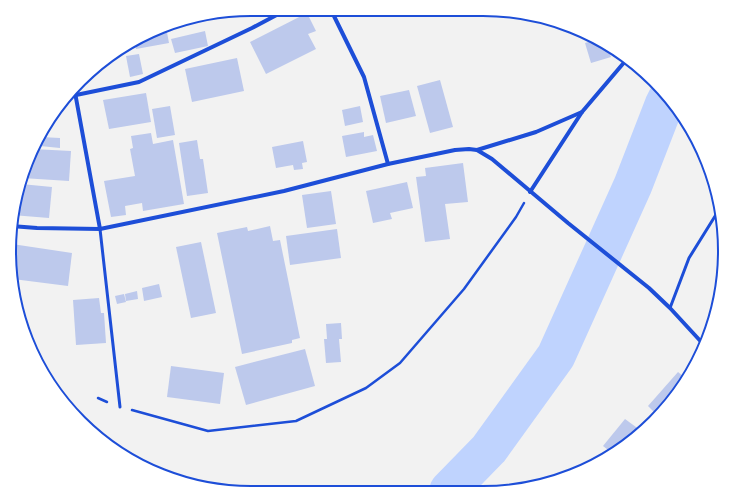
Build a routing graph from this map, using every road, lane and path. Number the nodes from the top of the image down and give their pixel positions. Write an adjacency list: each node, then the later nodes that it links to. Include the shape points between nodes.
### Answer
1 (275, 16): 4 (street, via 139,82)
2 (334, 16): 7 (street, via 364,77)
3 (623, 63): 5 (street)
4 (76, 95): 11 (street)
5 (582, 112): 6 (street, via 536,132); 8 (street)
6 (477, 150): 7 (street, via 455,150); 8 (street, via 492,159)
7 (388, 164): 11 (street, via 284,190)
8 (530, 192): 12 (street, via 649,288); 15 (path, via 516,217 464,289 400,363 366,388 296,421 208,431)
9 (715, 215): 12 (lane, via 689,258)
10 (18, 227): 11 (street)
11 (100, 229): 15 (lane)
12 (670, 308): 13 (street)
13 (700, 341)
14 (98, 398): 15 (path)
15 (120, 407)

